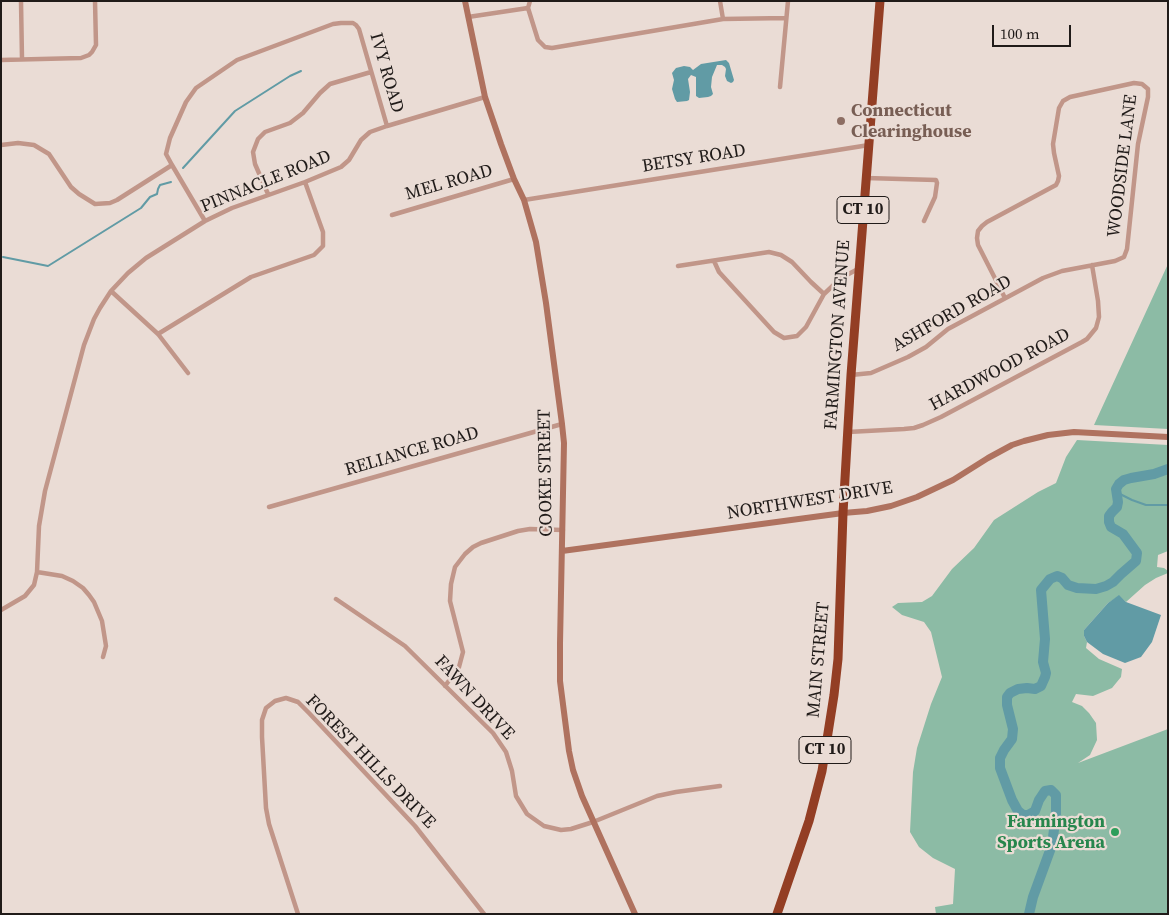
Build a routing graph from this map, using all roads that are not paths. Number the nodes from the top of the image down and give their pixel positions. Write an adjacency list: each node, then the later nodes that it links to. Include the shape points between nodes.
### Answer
1 (21, 1): 12 (street)
2 (95, 1): 12 (street, via 96,45 89,55 81,58)
3 (465, 1): 9 (main road, COOKE STREET)
4 (530, 1): 8 (street)
5 (720, 1): 10 (street)
6 (788, 1): 11 (street)
7 (880, 1): 19 (highway, FARMINGTON AVENUE / CT 10)
8 (528, 8): 9 (street); 10 (street, via 538,40 545,47 552,48)
9 (468, 17): 16 (main road, COOKE STREET)
10 (723, 18): 11 (street)
11 (786, 18): 15 (street)
12 (22, 59): 13 (street)
13 (1, 60)
14 (372, 72): 17 (street, IVY ROAD); 20 (street, IVY ROAD, via 359,30 348,22 334,24 237,60 196,88 186,102 166,154); 24 (street, via 330,84 290,123 265,132 258,139 253,152 255,164)
15 (780, 88)
16 (485, 97): 17 (street, PINNACLE ROAD); 22 (main road, COOKE STREET)
17 (387, 126): 23 (street, PINNACLE ROAD, via 370,132 361,140 344,165)
18 (1, 145): 20 (street, via 18,143 34,146 49,154 71,187 95,204 117,200)
19 (869, 145): 21 (highway, FARMINGTON AVENUE / CT 10); 25 (street, BETSY ROAD)
20 (172, 166): 27 (street, IVY ROAD)
21 (866, 178): 28 (street, via 936,180 935,197); 33 (highway, FARMINGTON AVENUE / CT 10)
22 (514, 179): 25 (main road, COOKE STREET); 26 (street, MEL ROAD)
23 (305, 182): 24 (street, PINNACLE ROAD); 37 (street, via 323,232 323,246 314,255 251,277)
24 (268, 194): 27 (street, PINNACLE ROAD)
25 (524, 200): 40 (main road, COOKE STREET, via 536,242)
26 (392, 215)
27 (205, 221): 34 (street, PINNACLE ROAD, via 146,258)
28 (924, 221)
29 (1124, 256): 31 (street, ASHFORD ROAD); 36 (street, WOODSIDE LANE, via 1138,144 1148,97 1148,89 1138,83 1063,101 1053,144 1059,176 1056,186 987,222 978,231 978,245)
30 (714, 260): 32 (street); 35 (street, via 769,252 781,255); 35 (street, via 719,272 774,332 784,338 797,336 806,327)
31 (1092, 265): 36 (street, ASHFORD ROAD, via 1052,274); 41 (street, HARDWOOD ROAD, via 1099,317 1096,328 1082,342 932,422 914,428)
32 (678, 266)
33 (859, 269): 35 (street, via 841,278); 39 (highway, FARMINGTON AVENUE / CT 10)
34 (111, 291): 37 (street); 47 (street, PINNACLE ROAD, via 84,345 67,406 45,492 39,526)
35 (824, 294)
36 (1005, 298): 39 (street, ASHFORD ROAD, via 948,329 908,357 871,373)
37 (158, 334): 38 (street)
38 (188, 373)
39 (851, 375): 41 (highway, FARMINGTON AVENUE / CT 10)
40 (562, 424): 43 (street, RELIANCE ROAD); 45 (main road, COOKE STREET)
41 (848, 432): 44 (highway, FARMINGTON AVENUE / CT 10)
42 (1168, 436): 44 (main road, NORTHWEST DRIVE, via 1088,432 1036,437 1012,445 917,497 891,506)
43 (270, 507)
44 (843, 513): 46 (main road, NORTHWEST DRIVE); 48 (highway, FARMINGTON AVENUE / CT 10)
45 (563, 530): 46 (main road, COOKE STREET); 52 (street, via 518,531 481,543 460,560 455,567 450,601 463,652 459,667)
46 (562, 551): 54 (main road, COOKE STREET, via 560,681 565,731 573,770)
47 (37, 572): 50 (street, via 30,591); 51 (street, via 73,580 89,595 102,621 106,646)
48 (841, 581): 58 (highway, MAIN STREET / CT 10, via 838,659 822,772)
49 (336, 599): 52 (street, FAWN DRIVE, via 405,646)
50 (1, 610)
51 (103, 657)
52 (445, 686): 54 (street, FAWN DRIVE, via 493,733 506,752 516,796 527,814 544,826 561,830)
53 (720, 786): 54 (street, FAWN DRIVE, via 657,796)
54 (593, 822): 57 (main road, COOKE STREET)
55 (298, 914): 56 (street, FOREST HILLS DRIVE, via 269,824 262,745 262,720 266,708 275,700 286,698 298,702 415,826)
56 (484, 914)
57 (635, 914)
58 (777, 914)

